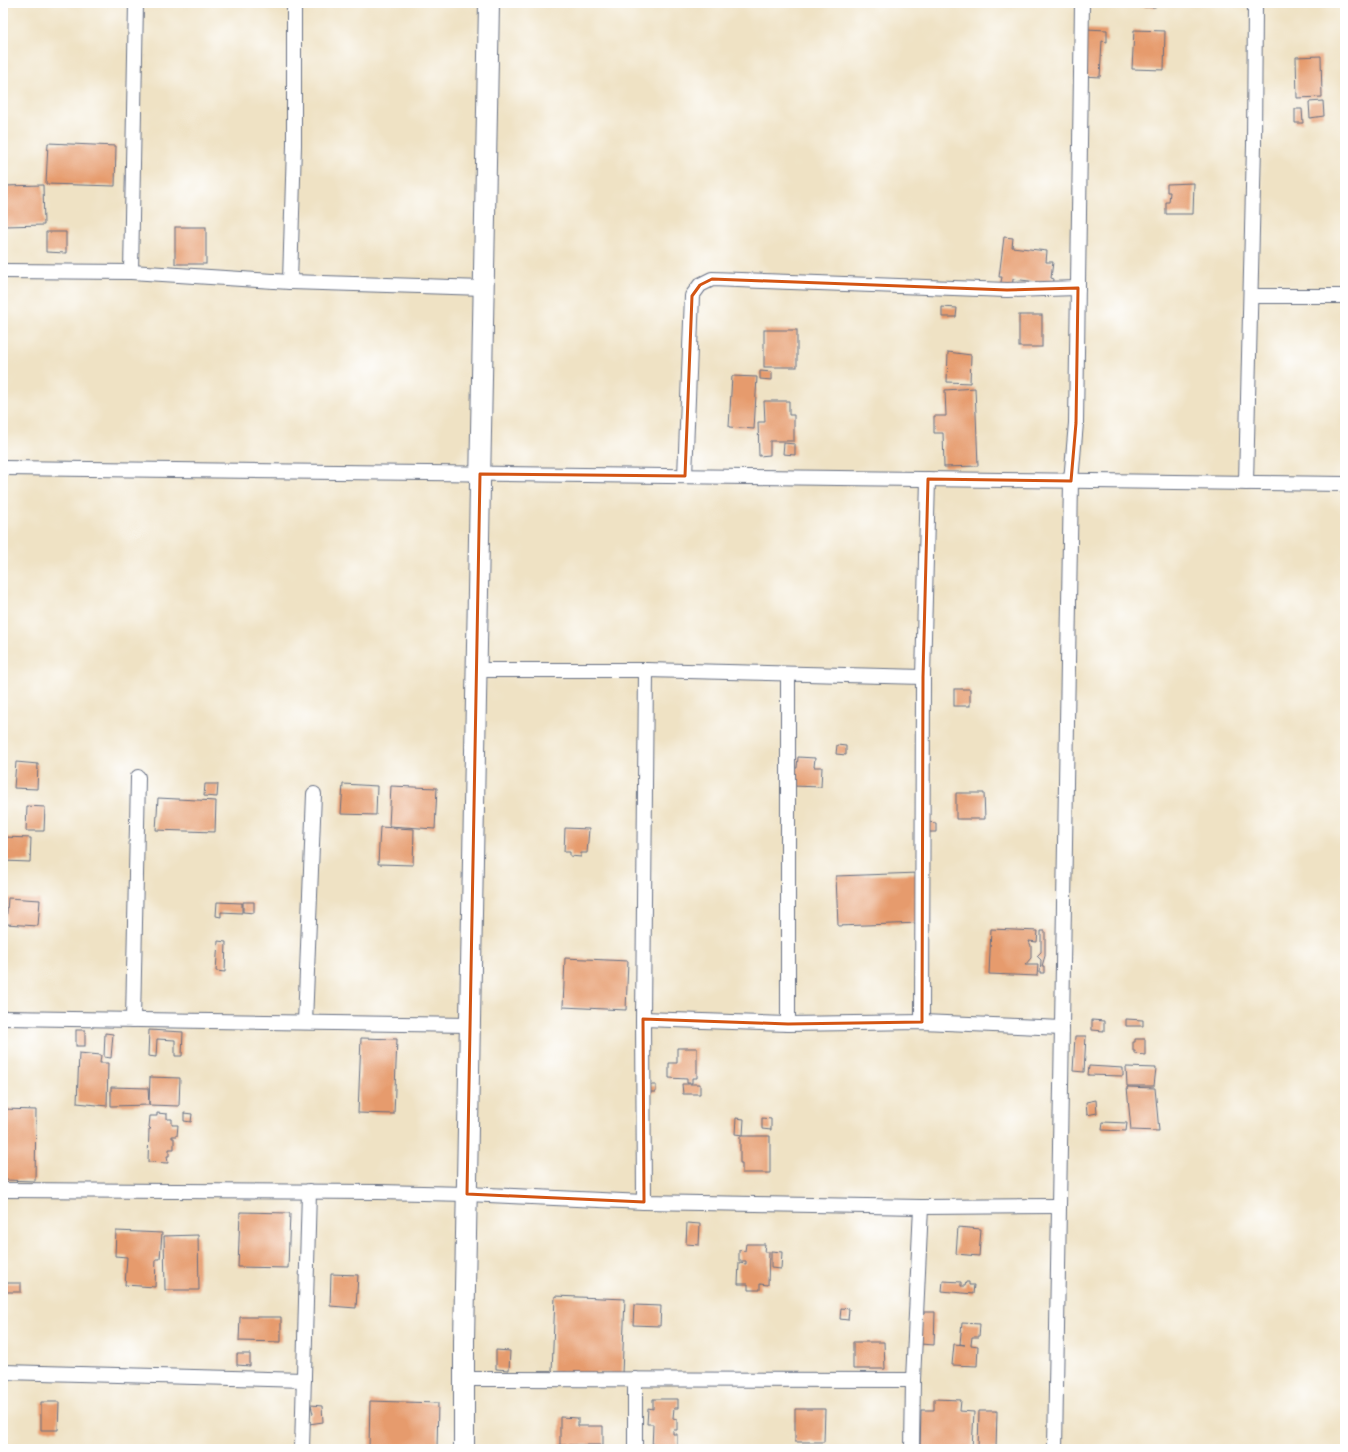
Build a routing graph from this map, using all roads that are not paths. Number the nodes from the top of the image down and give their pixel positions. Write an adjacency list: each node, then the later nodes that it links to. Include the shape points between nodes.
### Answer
1 (136, 3): 7 (street)
2 (294, 3): 8 (street, via 294,145)
3 (489, 3): 9 (street)
4 (1082, 3): 10 (street)
5 (1255, 3): 11 (street)
6 (3, 271): 7 (street)
7 (131, 272): 8 (street)
8 (290, 282): 9 (street)
9 (484, 288): 14 (street)
10 (1078, 288): 15 (street, via 1007,290 712,279 700,284 692,296); 17 (street, via 1076,423)
11 (1251, 296): 12 (street); 18 (street)
12 (1345, 296)
13 (3, 468): 14 (street)
14 (480, 474): 15 (street); 20 (street)
15 (685, 476): 16 (street)
16 (928, 479): 17 (street); 23 (street)
17 (1071, 481): 18 (street); 33 (street)
18 (1246, 483): 19 (street)
19 (1345, 484)
20 (476, 670): 21 (street); 32 (street)
21 (646, 670): 22 (street); 27 (street)
22 (788, 674): 23 (street); 31 (street)
23 (923, 677): 30 (street)
24 (138, 777): 28 (street)
25 (314, 794): 29 (street)
26 (3, 1018): 28 (street)
27 (643, 1019): 31 (street); 37 (street)
28 (133, 1020): 29 (street)
29 (305, 1022): 32 (street)
30 (922, 1022): 31 (street); 33 (street)
31 (788, 1024)
32 (470, 1025): 36 (street)
33 (1062, 1028): 38 (street)
34 (3, 1190): 35 (street)
35 (309, 1192): 36 (street); 43 (street)
36 (467, 1194): 37 (street); 41 (street)
37 (644, 1202): 39 (street)
38 (1059, 1206): 39 (street); 49 (street)
39 (921, 1207): 44 (street)
40 (3, 1372): 43 (street)
41 (465, 1379): 42 (street); 46 (street)
42 (636, 1379): 44 (street); 47 (street)
43 (304, 1380): 45 (street)
44 (913, 1380): 48 (street)
45 (302, 1449)
46 (464, 1449)
47 (635, 1449)
48 (912, 1449)
49 (1055, 1449)

